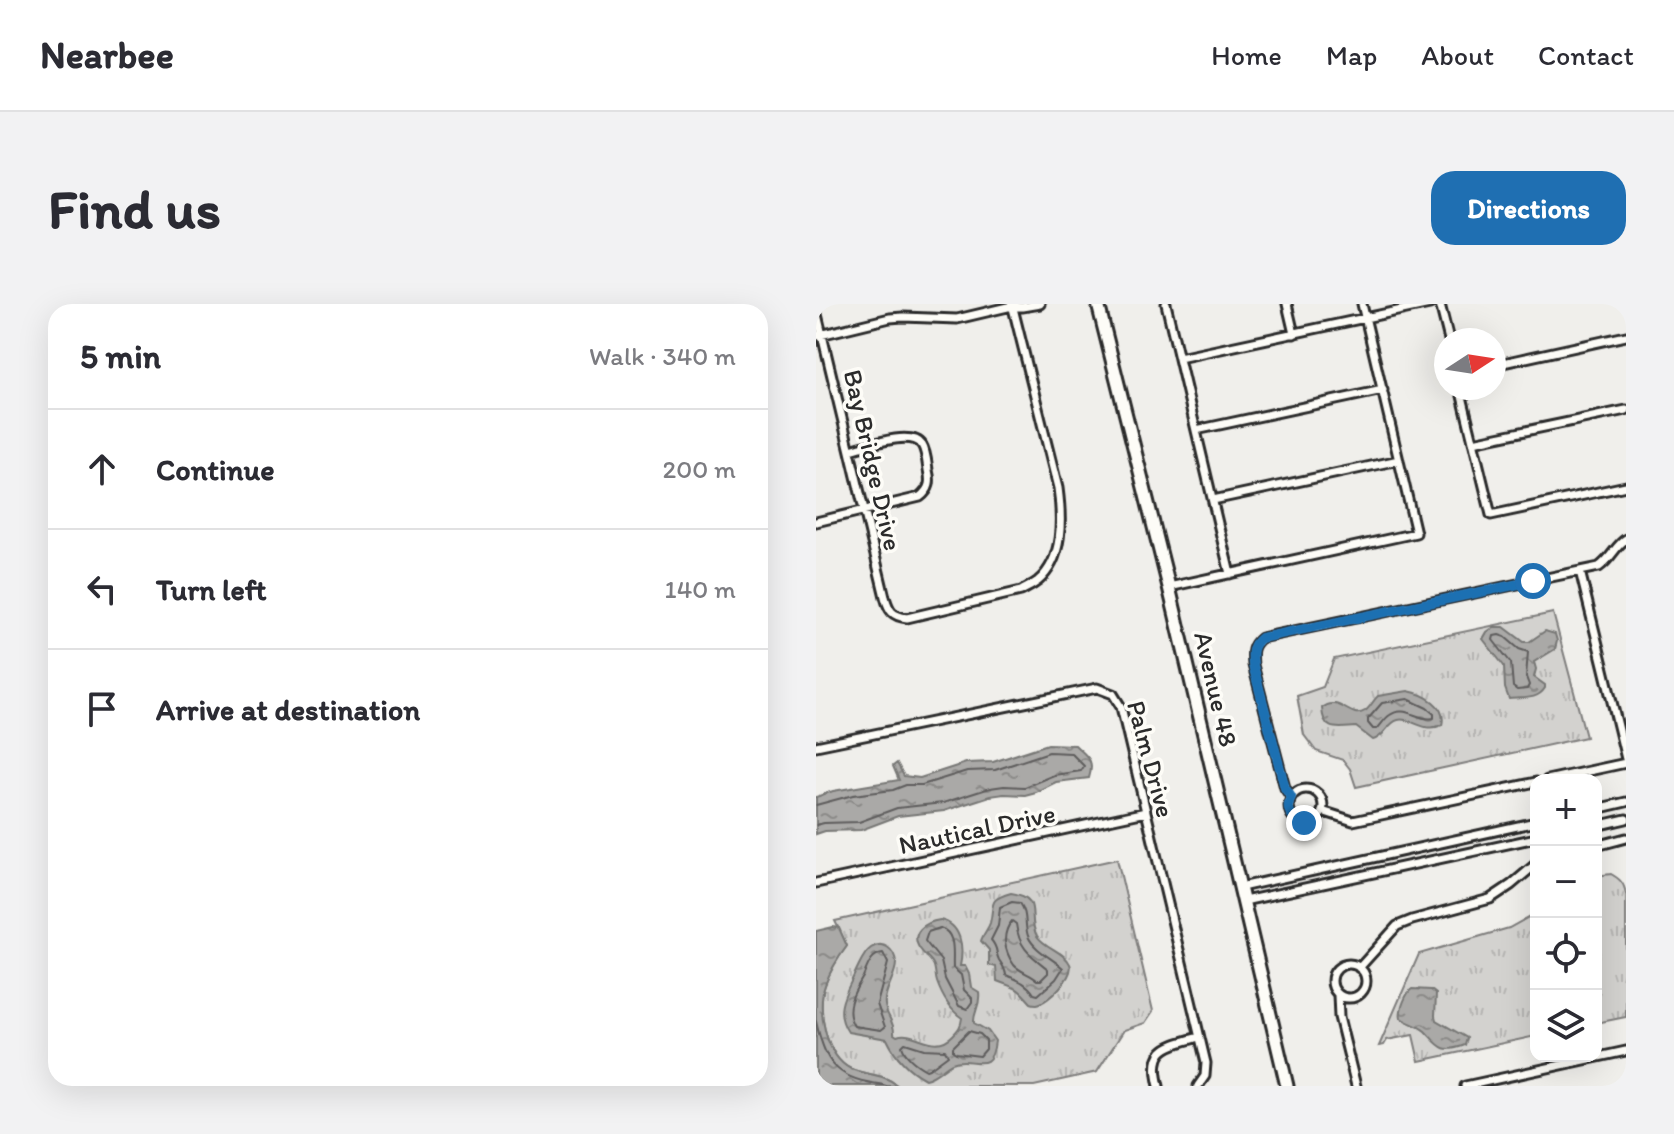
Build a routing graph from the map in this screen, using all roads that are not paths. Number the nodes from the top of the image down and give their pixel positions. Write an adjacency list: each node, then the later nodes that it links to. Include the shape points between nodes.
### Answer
1 (1038, 304): 8 (street)
2 (1098, 304): 31 (main road, Avenue 48)
3 (1166, 304): 15 (street)
4 (1287, 304): 12 (street)
5 (1362, 304): 10 (street)
6 (1430, 304): 10 (street)
7 (1440, 304): 11 (street)
8 (1013, 305): 13 (street, via 957,319 890,318); 26 (street, Bay Bridge Drive, via 1061,510 1049,569 1021,591 907,618 895,616 885,597)
9 (816, 310): 13 (street, Bay Bridge Drive)
10 (1366, 318): 12 (street); 17 (street)
11 (1446, 328)
12 (1294, 334): 15 (street)
13 (819, 336): 22 (street, Bay Bridge Drive)
14 (1626, 336): 16 (street)
15 (1179, 358): 20 (street)
16 (1506, 362)
17 (1383, 390): 20 (street); 23 (street)
18 (1463, 400): 21 (street)
19 (1626, 410): 21 (street)
20 (1196, 430): 25 (street)
21 (1473, 442): 24 (street, via 1491,515)
22 (850, 450): 26 (street, Bay Bridge Drive); 26 (street, via 915,438 923,446 931,480 920,497)
23 (1399, 460): 25 (street); 30 (street, via 1416,533)
24 (1626, 486)
25 (1213, 500): 30 (street)
26 (864, 510): 27 (street)
27 (816, 522)
28 (1626, 539): 29 (street, via 1599,567)
29 (1580, 571): 32 (street); 37 (street, via 1261,638 1251,651 1253,665)
30 (1230, 574): 31 (street)
31 (1169, 587): 50 (main road, Avenue 48)
32 (1622, 722): 34 (street)
33 (816, 746): 41 (street, Palm Drive, via 1097,688 1113,694 1121,707)
34 (1626, 761): 35 (street)
35 (1572, 774)
36 (1530, 783): 40 (street, via 1353,821)
37 (1291, 797): 40 (street, via 1299,789 1310,789 1320,795); 40 (street, via 1290,814 1298,822 1310,823)
38 (1626, 802): 39 (street)
39 (1602, 808)
40 (1322, 811)
41 (1146, 812): 49 (street, Nautical Drive); 54 (street, Palm Drive)
42 (1626, 819): 44 (street)
43 (1530, 823): 50 (street)
44 (1602, 825)
45 (1626, 838): 47 (street)
46 (1530, 839): 51 (street)
47 (1602, 844)
48 (1530, 869): 52 (street, via 1490,899 1397,926)
49 (816, 883)
50 (1241, 887): 51 (main road, Avenue 48)
51 (1244, 901): 58 (main road, Avenue 48)
52 (1359, 968): 53 (street, via 1344,965 1335,971 1331,981); 53 (street, via 1366,978 1360,994 1350,999)
53 (1338, 995): 59 (street)
54 (1199, 1037): 56 (street, via 1160,1054); 57 (street, Palm Drive, via 1206,1070)
55 (1626, 1051): 60 (street)
56 (1159, 1086)
57 (1198, 1086)
58 (1287, 1086)
59 (1356, 1086)
60 (1465, 1086)

